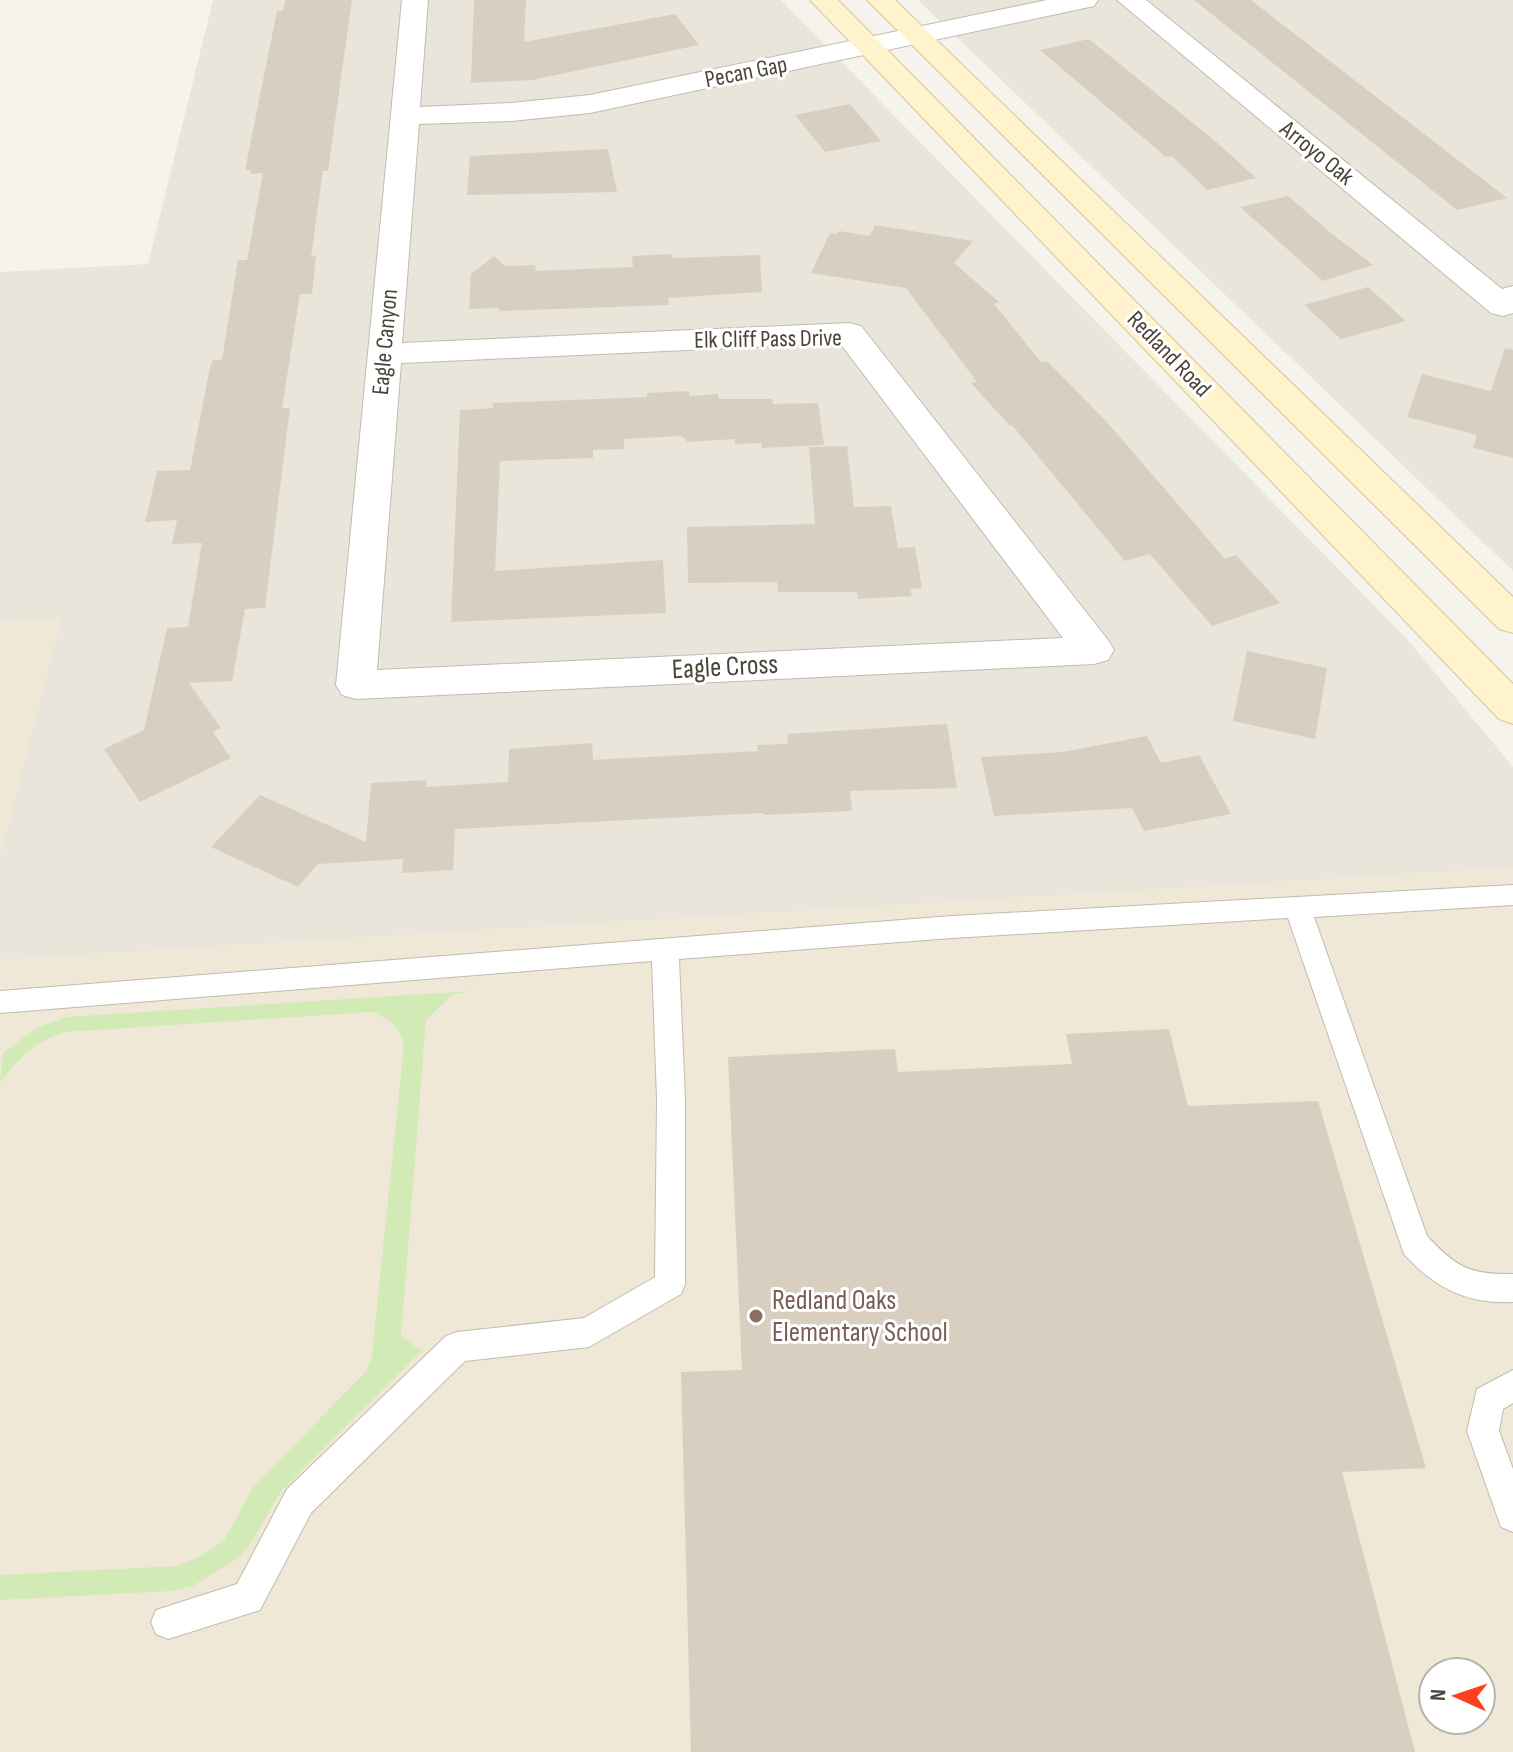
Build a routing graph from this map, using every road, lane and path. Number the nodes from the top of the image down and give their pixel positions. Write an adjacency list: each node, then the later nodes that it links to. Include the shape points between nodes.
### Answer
1 (415, 0): 8 (street, Eagle Canyon)
2 (823, 0): 7 (main road, Redland Road)
3 (880, 0): 6 (main road, Redland Road)
4 (1085, 0): 6 (street, Pecan Gap)
5 (1130, 0): 9 (street, Arroyo Oak)
6 (915, 35): 7 (street, Pecan Gap); 11 (main road, Redland Road)
7 (867, 46): 8 (street, Pecan Gap, via 590,104); 14 (main road, Redland Road)
8 (403, 116): 10 (street, Eagle Canyon)
9 (1508, 301)
10 (385, 354): 12 (street, Elk Cliff Pass Drive, via 849,333); 13 (street, Eagle Canyon)
11 (1513, 620)
12 (1094, 650): 13 (street, Eagle Cross)
13 (356, 685)
14 (1513, 709)
15 (1513, 895): 16 (lane)
16 (1297, 907): 17 (lane); 19 (lane, via 1415,1244 1443,1275 1485,1291)
17 (665, 949): 18 (lane); 22 (lane, via 670,1284 589,1332 457,1347 299,1501 248,1598)
18 (0, 1002)
19 (1513, 1288)
20 (1513, 1385): 21 (lane, via 1488,1400 1483,1431)
21 (1513, 1515)
22 (168, 1622)

